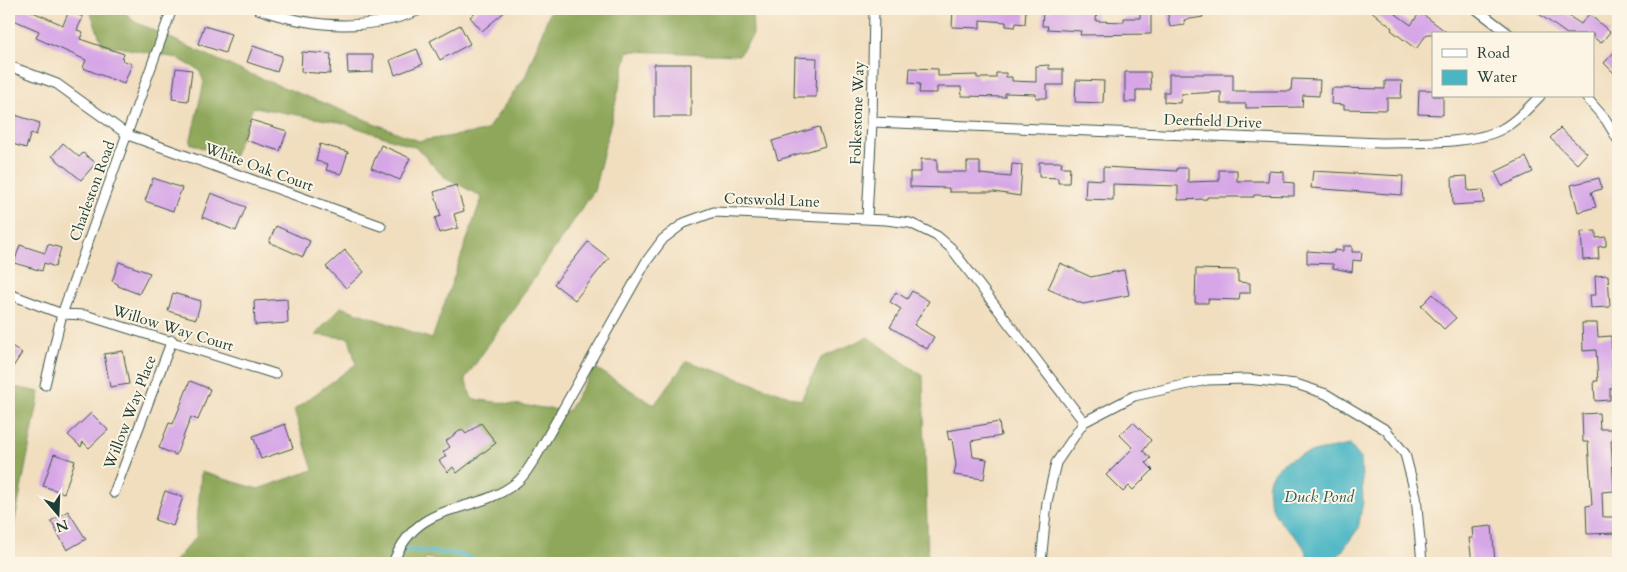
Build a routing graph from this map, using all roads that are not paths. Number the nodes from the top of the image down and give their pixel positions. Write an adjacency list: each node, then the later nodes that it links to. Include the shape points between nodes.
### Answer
1 (172, 9): 11 (street, Charleston Road)
2 (258, 9): 3 (street, via 280,17 322,24 362,26)
3 (422, 9)
4 (874, 9): 10 (street, Folkestone Way)
5 (1476, 9): 6 (street)
6 (1505, 32)
7 (9, 66): 11 (street, White Oak Court, via 57,84)
8 (1538, 98): 10 (street, Deerfield Drive, via 1502,129 1442,142 1381,143)
9 (1587, 98): 12 (street)
10 (872, 122): 13 (street, Folkestone Way)
11 (128, 135): 14 (street, White Oak Court); 16 (street, Charleston Road)
12 (1618, 140)
13 (867, 218): 20 (street, Cotswold Lane, via 910,223 937,236 951,248); 22 (street, Cotswold Lane, via 714,212 684,223 663,239 646,262 536,457 518,481 495,496 440,512 416,526 400,544)
14 (381, 226)
15 (9, 294): 16 (street, Willow Way Court)
16 (62, 314): 17 (street, Willow Way Court, via 85,315); 19 (street, Charleston Road)
17 (172, 340): 18 (street, Willow Way Court); 21 (street, Willow Way Place)
18 (275, 374)
19 (45, 385)
20 (1084, 422): 23 (street, via 1056,463 1047,502); 24 (street, via 1134,396 1207,380 1247,379 1296,384 1326,394 1386,430 1405,454 1416,496)
21 (114, 493)
22 (393, 563)
23 (1041, 563)
24 (1422, 563)

